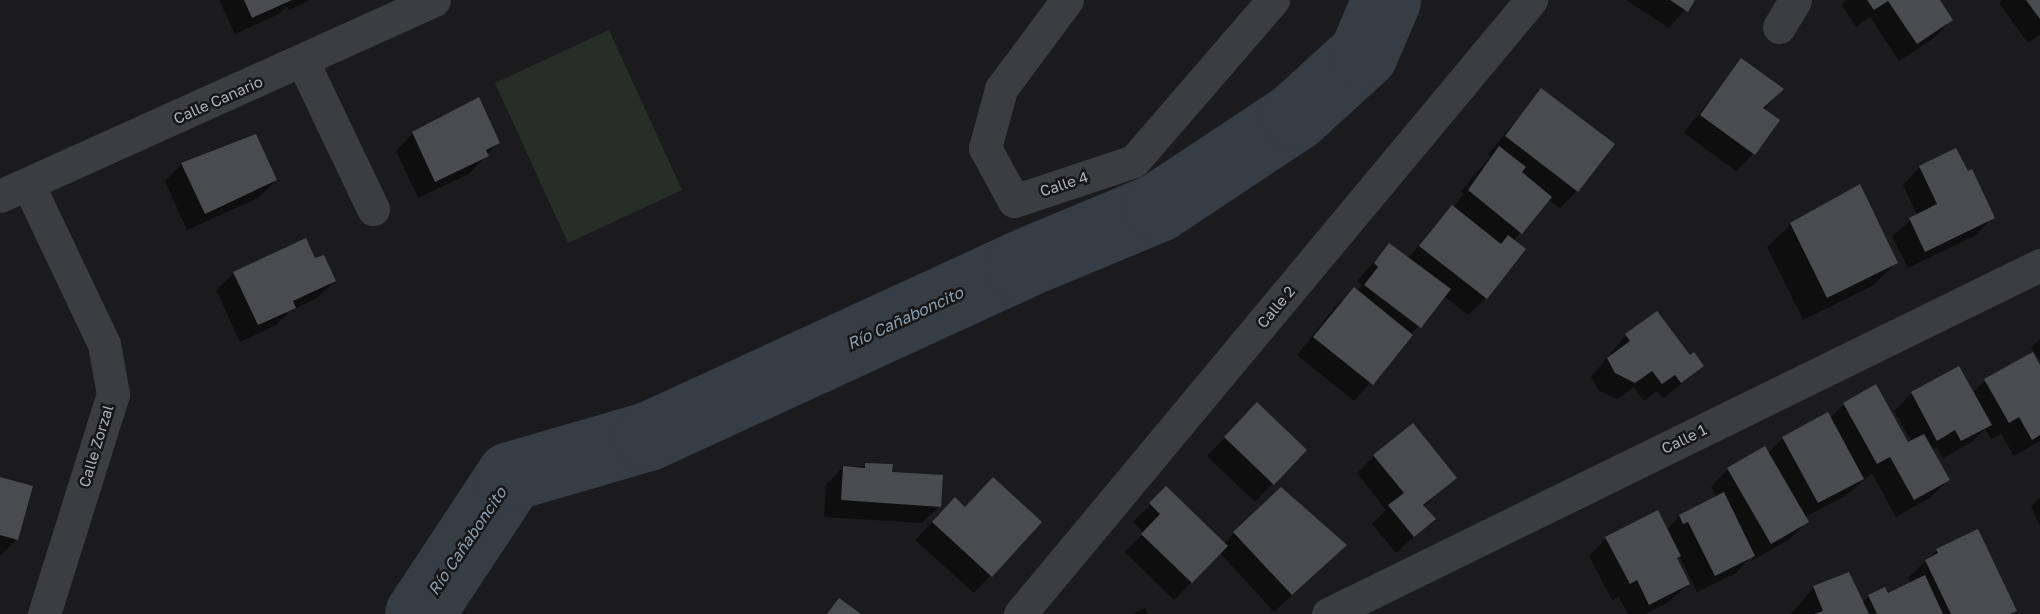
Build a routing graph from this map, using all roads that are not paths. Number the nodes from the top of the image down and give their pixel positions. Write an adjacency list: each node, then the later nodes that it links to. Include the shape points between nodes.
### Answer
1 (434, 0): 5 (street, Calle Canario)
2 (1067, 0): 3 (street, Calle 4, via 1001,89 985,148 1014,201 1134,162)
3 (1273, 0)
4 (1531, 0): 10 (street, Calle 2)
5 (303, 62): 6 (street, Calle Canario); 7 (street)
6 (14, 190): 9 (street, Calle Zorzal, via 104,344 112,394)
7 (373, 209)
8 (2040, 265): 11 (street, Calle 1)
9 (44, 614)
10 (1020, 614)
11 (1328, 614)

